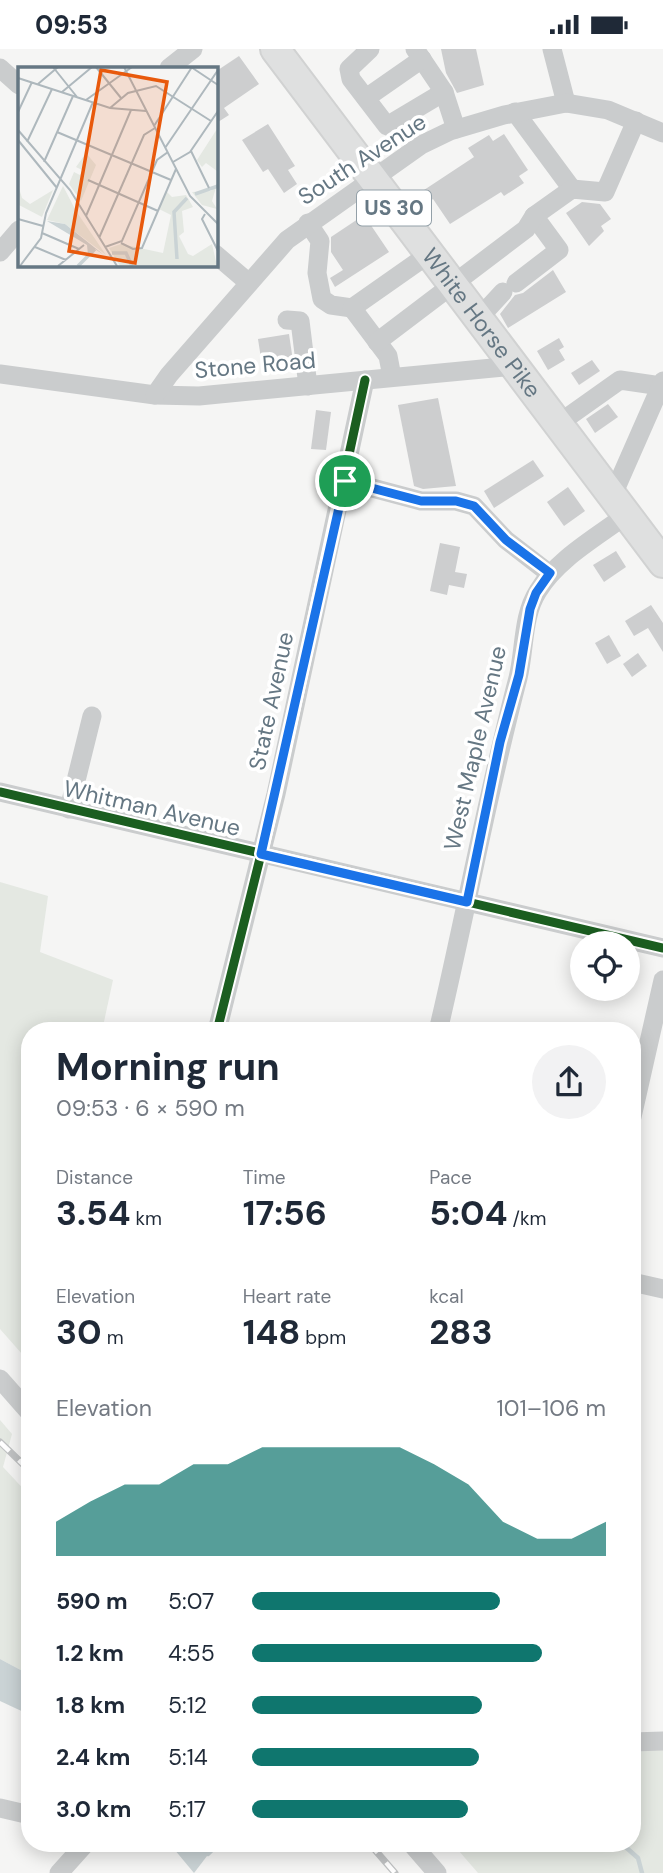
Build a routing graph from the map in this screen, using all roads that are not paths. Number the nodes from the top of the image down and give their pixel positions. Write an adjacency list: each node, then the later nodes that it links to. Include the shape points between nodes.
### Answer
1 (193, 49): 6 (street)
2 (275, 49): 16 (highway, White Horse Pike / US 30)
3 (370, 49): 10 (street, via 349,69)
4 (552, 49): 11 (street)
5 (419, 54): 9 (street); 10 (street)
6 (170, 67)
7 (0, 68): 8 (street)
8 (18, 84)
9 (444, 92): 10 (street, via 387,126); 14 (street)
10 (366, 98)
11 (565, 103): 12 (street, South Avenue); 13 (street, South Avenue, via 608,110)
12 (515, 112): 14 (street, South Avenue); 17 (street)
13 (636, 121): 15 (street, South Avenue); 17 (street, via 605,191)
14 (456, 129): 16 (street, South Avenue, via 421,145)
15 (663, 133)
16 (372, 179): 19 (street, South Avenue); 22 (highway, White Horse Pike / US 30)
17 (572, 190): 18 (street)
18 (534, 216): 25 (street, via 526,229); 27 (street, via 559,250)
19 (308, 223): 24 (street, South Avenue); 26 (street, via 320,241 317,273 322,299)
20 (18, 231): 21 (street)
21 (0, 252)
22 (429, 254): 25 (highway, White Horse Pike / US 30); 26 (street)
23 (217, 256): 24 (street)
24 (249, 283): 36 (street, South Avenue)
25 (453, 286): 27 (highway, White Horse Pike / US 30); 29 (street)
26 (352, 308): 29 (street)
27 (478, 319): 30 (highway, White Horse Pike / US 30)
28 (287, 320): 35 (street, via 300,321)
29 (377, 342): 32 (street, via 388,356)
30 (514, 366): 32 (street, Stone Road); 37 (highway, White Horse Pike / US 30)
31 (0, 374): 36 (street, Stone Road)
32 (391, 377): 33 (street, Stone Road)
33 (365, 380): 35 (street, Stone Road); 38 (street, State Avenue)
34 (662, 384): 37 (street, via 620,380); 39 (street)
35 (309, 386): 36 (street, Stone Road, via 201,396)
36 (155, 395)
37 (558, 425): 39 (highway, White Horse Pike / US 30)
38 (345, 481): 41 (street, via 421,501 474,506 506,540); 45 (street, State Avenue)
39 (619, 506): 40 (highway, White Horse Pike / US 30); 41 (street, West Maple Avenue)
40 (663, 563)
41 (550, 573): 46 (street, West Maple Avenue, via 530,609)
42 (92, 716): 44 (street)
43 (0, 792): 44 (street, Whitman Avenue)
44 (69, 809): 45 (street, Whitman Avenue)
45 (261, 854): 46 (street, Whitman Avenue); 49 (street, State Avenue)
46 (467, 902): 47 (street, Whitman Avenue); 50 (street, West Maple Avenue)
47 (663, 948)
48 (663, 980): 51 (street)
49 (219, 1022)
50 (440, 1022)
51 (641, 1077)
52 (641, 1284): 53 (street)
53 (663, 1289)
54 (0, 1379): 55 (street)
55 (21, 1403)
56 (663, 1741): 57 (street)
57 (641, 1742)
58 (0, 1808): 59 (street)
59 (21, 1813)
60 (78, 1852): 62 (street)
61 (419, 1852): 63 (street)
62 (59, 1873)
63 (437, 1873)

